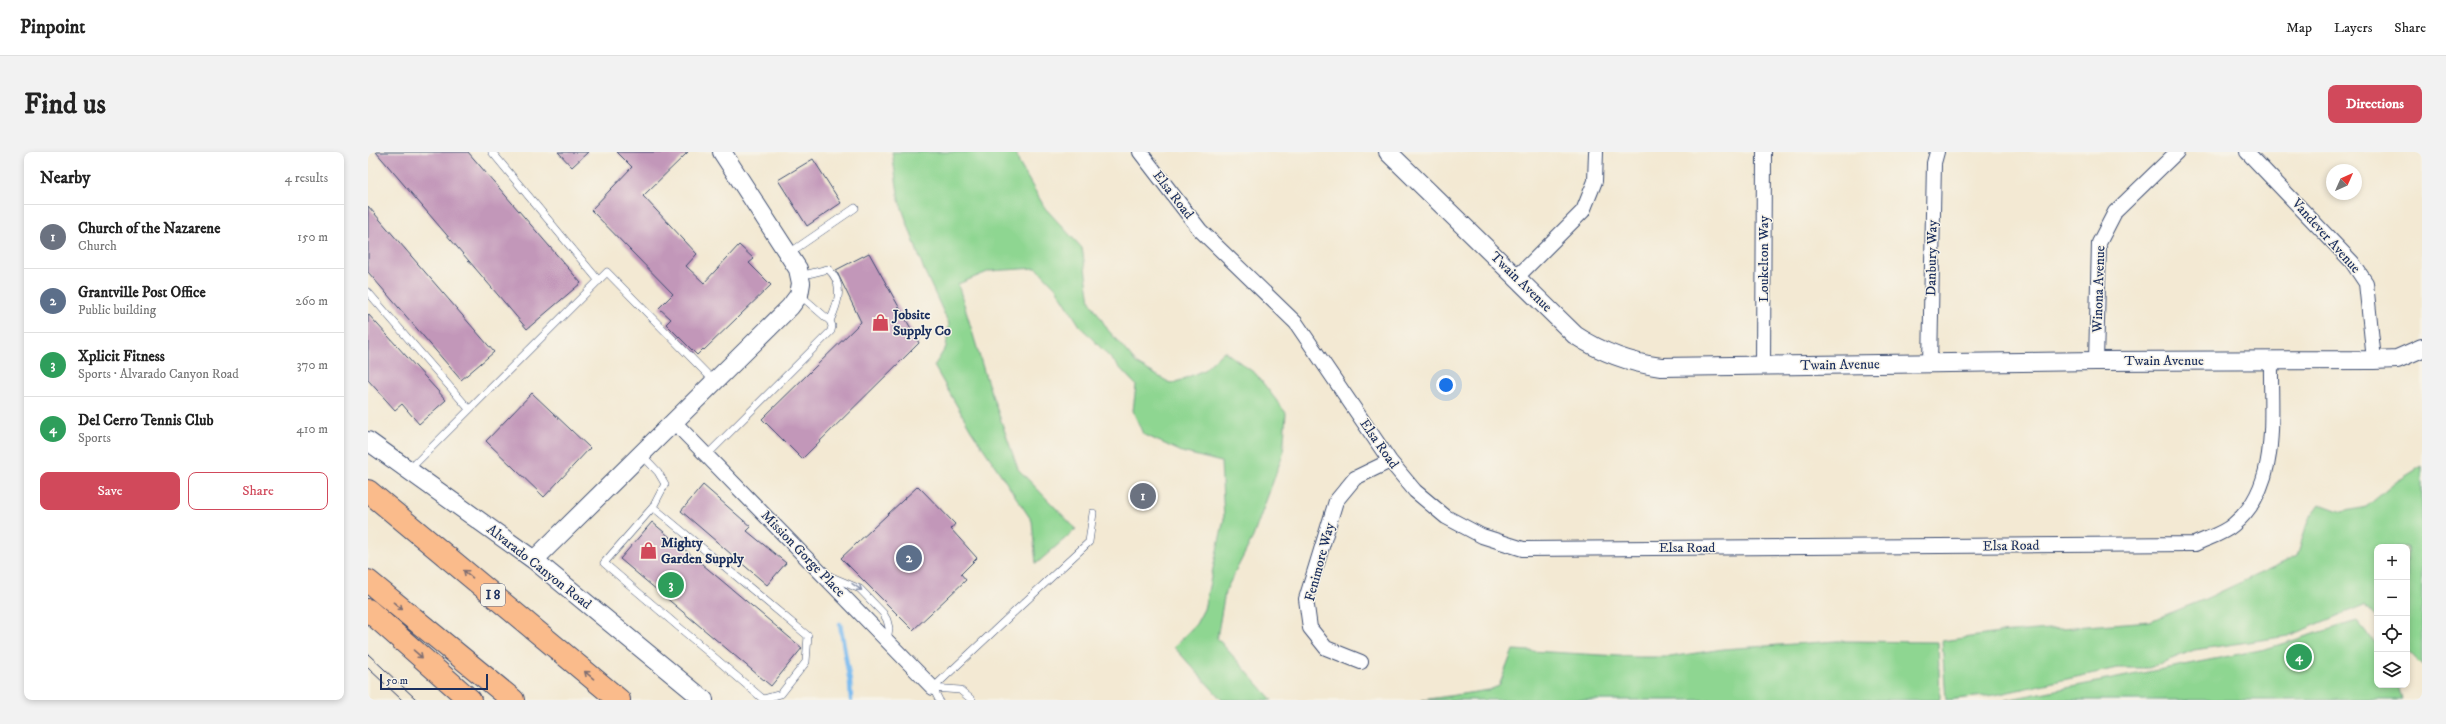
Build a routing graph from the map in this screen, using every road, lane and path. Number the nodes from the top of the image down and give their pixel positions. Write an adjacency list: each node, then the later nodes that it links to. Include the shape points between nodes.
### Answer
1 (492, 152): 14 (lane)
2 (722, 152): 11 (street)
3 (1140, 152): 30 (street, Elsa Road, via 1200,230 1296,323)
4 (1388, 152): 13 (street, Twain Avenue)
5 (1596, 152): 13 (street, via 1595,181 1583,211)
6 (1764, 152): 23 (street, Loukelton Way)
7 (1937, 152): 22 (street, Danbury Way, via 1934,163)
8 (2177, 152): 21 (street, Winona Avenue, via 2115,212 2099,242)
9 (2248, 152): 20 (street, Vandever Avenue, via 2352,262 2366,283)
10 (854, 208): 11 (lane)
11 (788, 254): 12 (street, via 798,269)
12 (799, 276): 16 (street); 17 (lane, via 828,269 836,279 839,296)
13 (1516, 278): 23 (street, Twain Avenue, via 1575,335 1595,348 1638,364 1661,367)
14 (599, 281): 24 (lane, via 607,272); 25 (lane)
15 (368, 292): 25 (lane)
16 (799, 295): 17 (lane); 24 (street, via 778,320)
17 (830, 321): 29 (lane, via 831,331)
18 (2422, 348): 20 (street, Twain Avenue, via 2397,359)
19 (2271, 360): 20 (street, Twain Avenue); 21 (street, Twain Avenue); 30 (street, Elsa Road, via 2269,463 2260,492 2247,512 2232,526 2195,544 1523,549 1482,536 1446,517 1415,491)
20 (2374, 360)
21 (2096, 361): 22 (street, Twain Avenue)
22 (1930, 364): 23 (street, Twain Avenue)
23 (1763, 366)
24 (714, 381): 26 (street)
25 (469, 409): 31 (lane)
26 (673, 421): 28 (street); 29 (street, Mission Gorge Place)
27 (368, 441): 31 (street, Alvarado Canyon Road)
28 (640, 454): 33 (lane, via 658,472 665,484); 35 (street)
29 (707, 455): 39 (street, Mission Gorge Place)
30 (1390, 461): 38 (street, Fenimore Way, via 1355,478 1336,501 1306,599 1310,628 1326,648)
31 (409, 470): 35 (street, Alvarado Canyon Road)
32 (368, 491): 42 (highway, I 8, one-way to 32)
33 (653, 507): 33 (lane, via 808,636 806,662 781,694 763,698 604,563)
34 (1093, 513): 39 (lane, via 1089,542)
35 (534, 560): 43 (street, Alvarado Canyon Road)
36 (368, 582): 41 (highway, one-way to 41)
37 (368, 610): 40 (highway, one-way to 40)
38 (1361, 662)
39 (936, 694): 44 (lane, via 960,690)
40 (470, 700)
41 (513, 700)
42 (619, 700)
43 (704, 700)
44 (972, 700)

